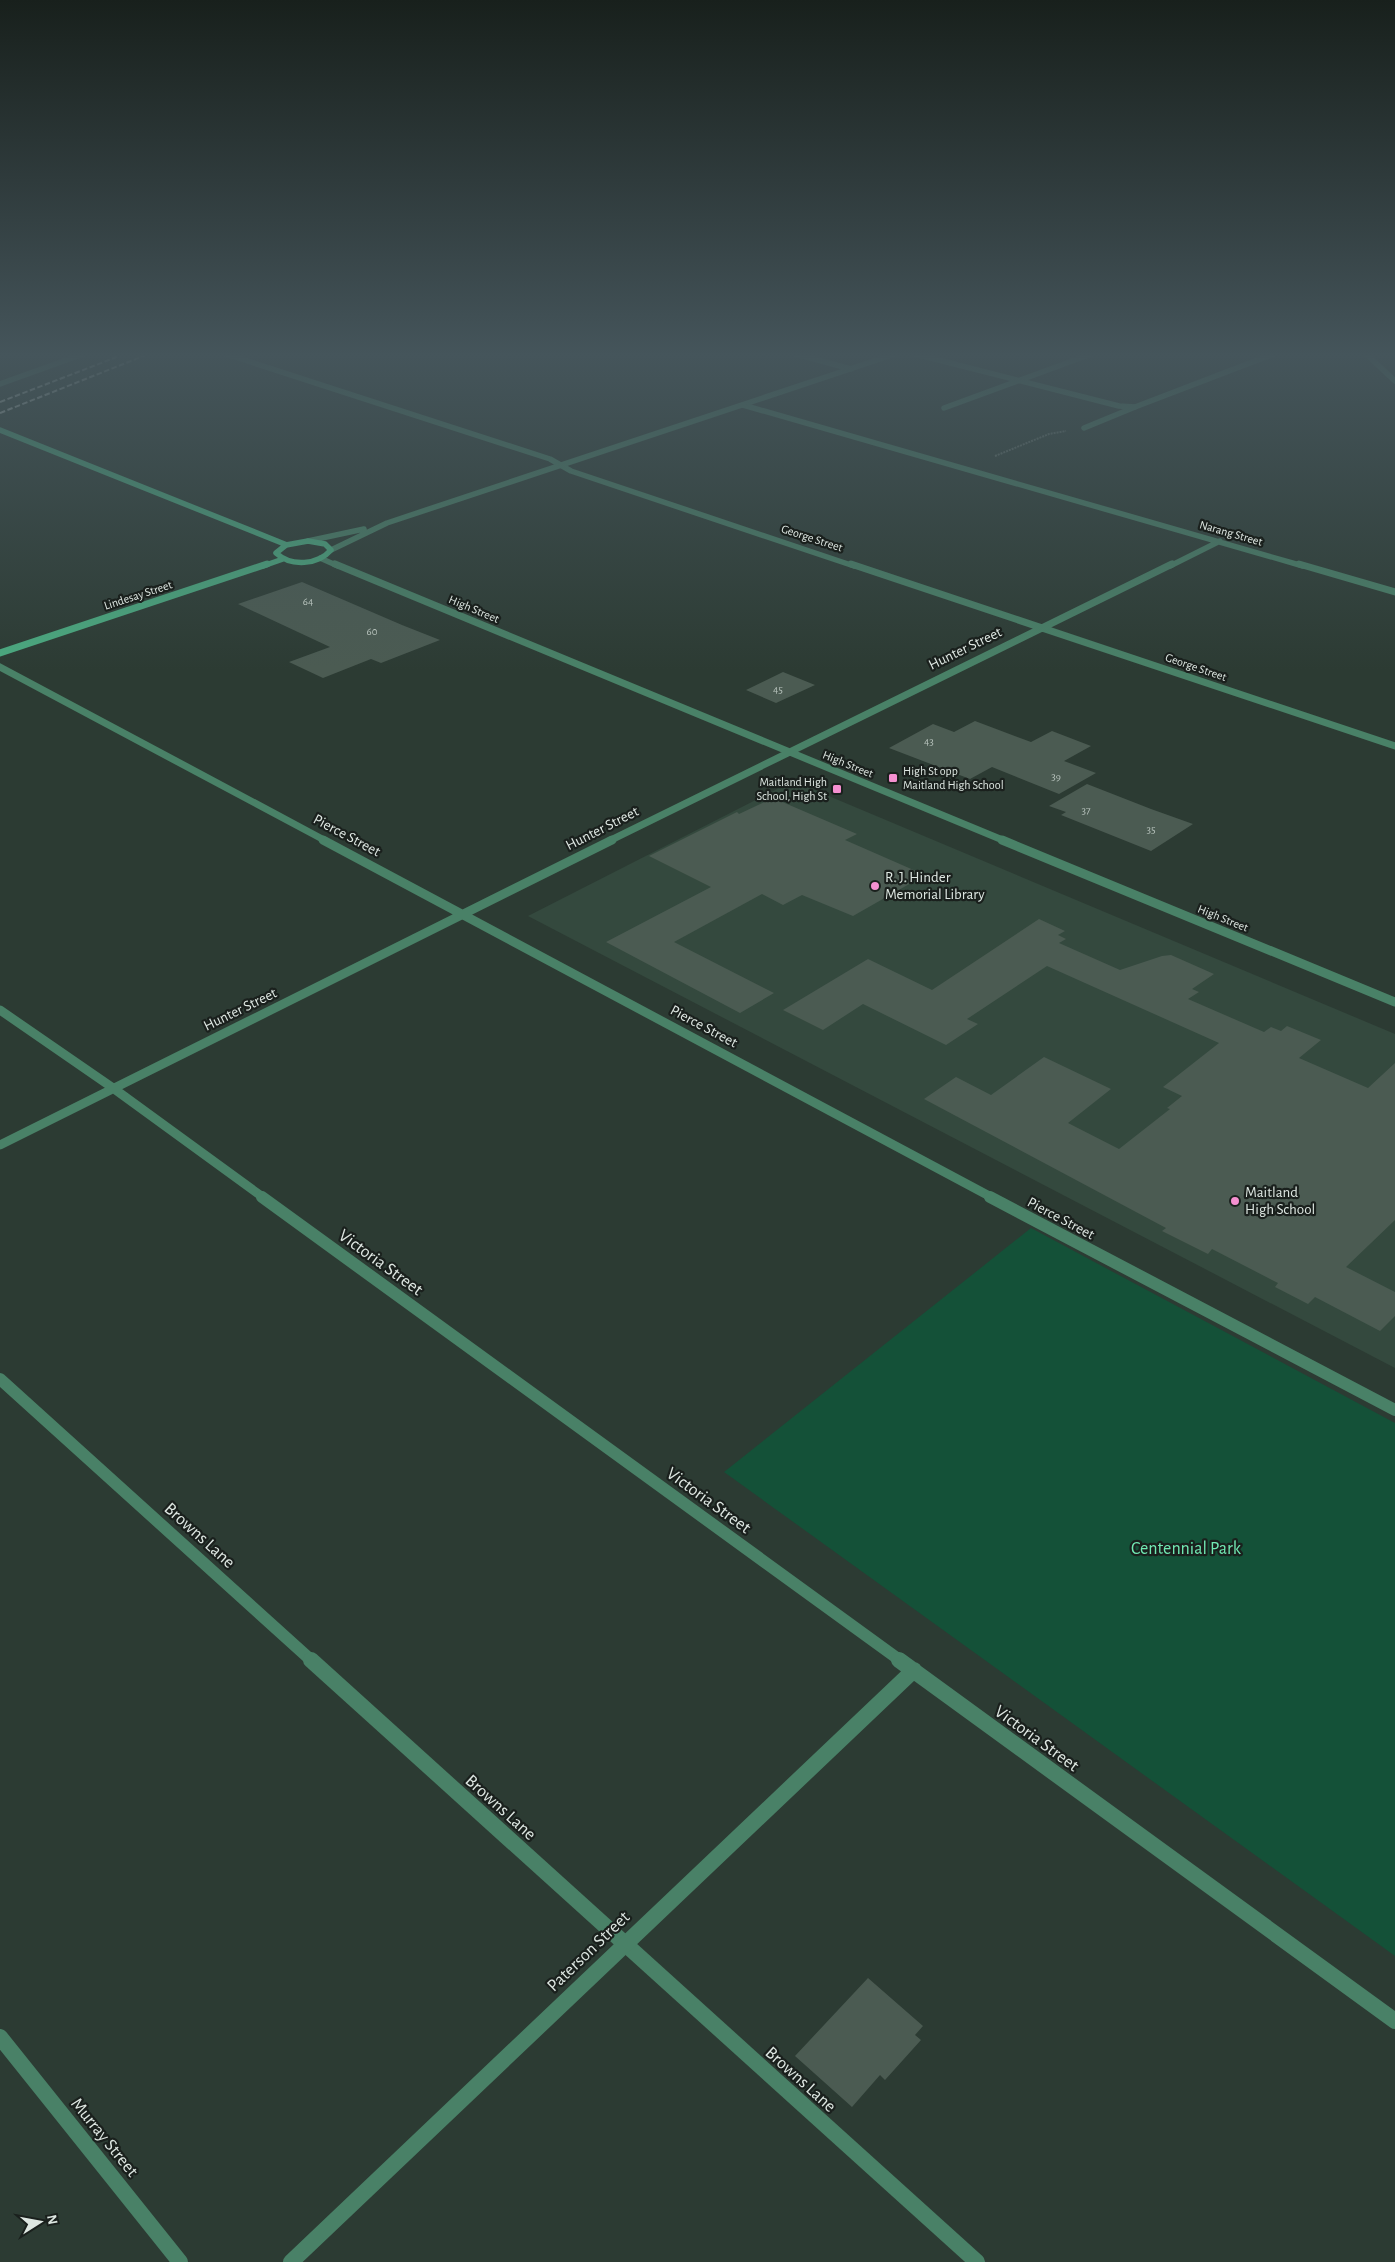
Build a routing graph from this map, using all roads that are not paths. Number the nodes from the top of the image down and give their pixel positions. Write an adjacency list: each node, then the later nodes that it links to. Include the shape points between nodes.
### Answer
1 (72, 459): 9 (main road)
2 (549, 459): 5 (street, George Street)
3 (581, 459): 5 (street)
4 (932, 459): 8 (street, Narang Street)
5 (561, 465): 6 (street); 14 (street, George Street)
6 (386, 523): 7 (street); 10 (street)
7 (308, 541): 9 (main road); 10 (main road, via 325,544)
8 (1220, 541): 13 (street, Narang Street); 14 (street, Hunter Street)
9 (287, 544): 12 (main road, via 276,553)
10 (331, 550): 11 (main road)
11 (320, 558): 12 (main road); 18 (street, High Street)
12 (283, 559): 15 (main road, Lindesay Street)
13 (1395, 592)
14 (1044, 627): 17 (street, George Street); 18 (street, Hunter Street)
15 (0, 653)
16 (0, 667): 19 (street, Pierce Street)
17 (1395, 746)
18 (786, 752): 19 (street, Hunter Street); 20 (street, High Street)
19 (465, 914): 22 (street, Hunter Street); 25 (street, Pierce Street, via 1147,1281)
20 (1395, 1002)
21 (0, 1010): 22 (street, Victoria Street)
22 (113, 1088): 23 (street, Hunter Street); 26 (street, Victoria Street)
23 (0, 1145)
24 (0, 1379): 27 (street, Browns Lane)
25 (1395, 1410)
26 (914, 1670): 27 (street, Paterson Street); 28 (street, Victoria Street)
27 (624, 1944): 31 (street, Paterson Street); 32 (street, Browns Lane)
28 (1395, 2021)
29 (0, 2037): 30 (street, Murray Street)
30 (180, 2262)
31 (291, 2262)
32 (977, 2262)

